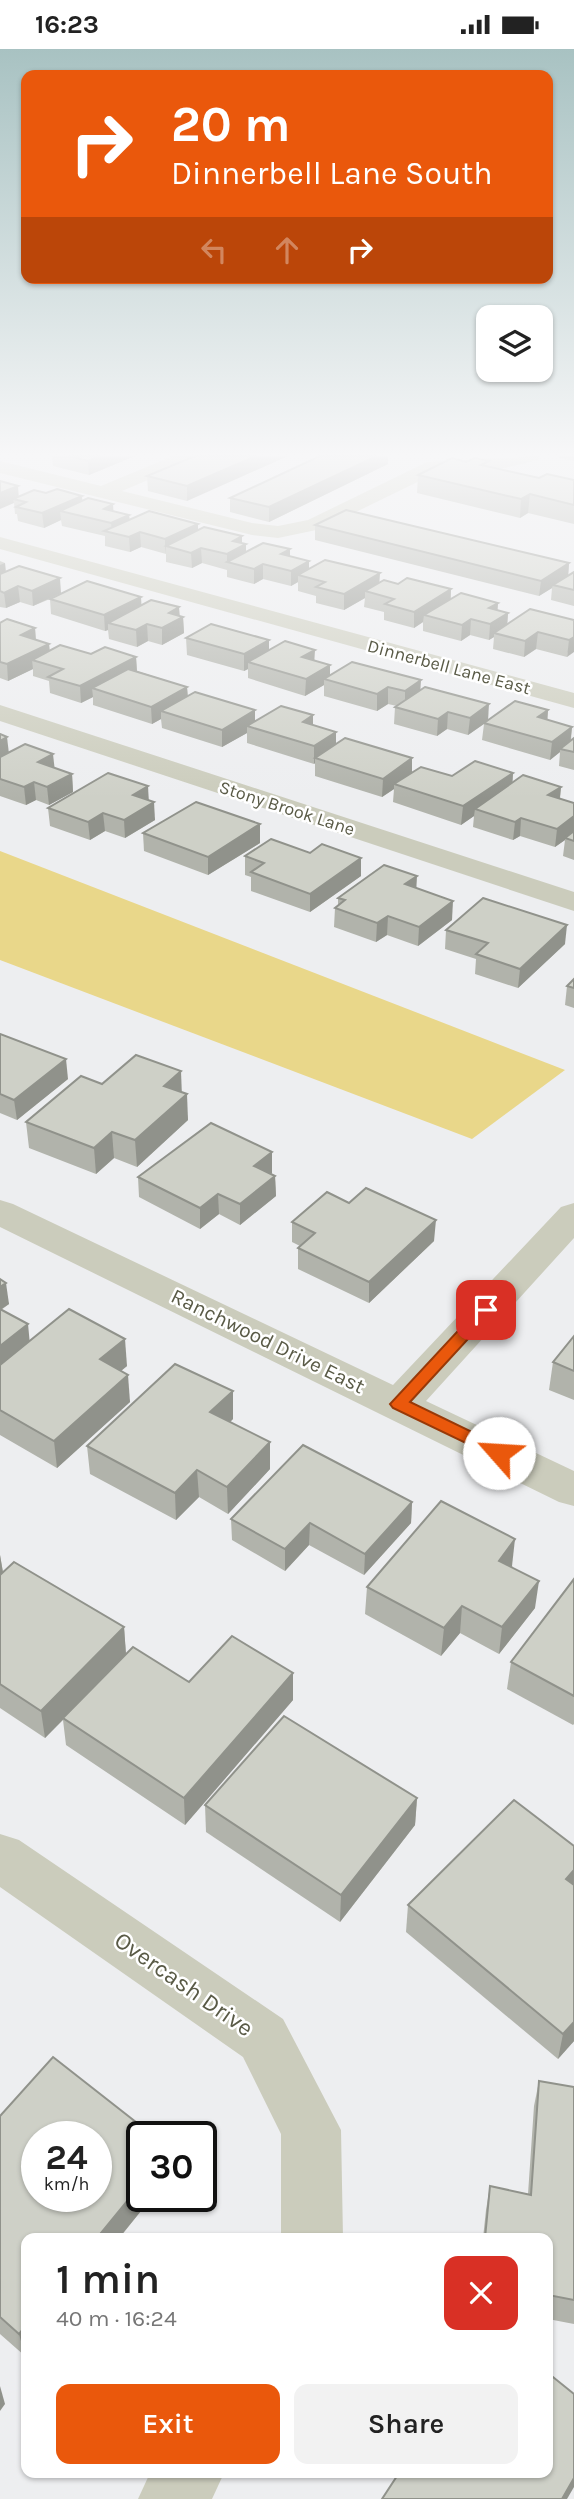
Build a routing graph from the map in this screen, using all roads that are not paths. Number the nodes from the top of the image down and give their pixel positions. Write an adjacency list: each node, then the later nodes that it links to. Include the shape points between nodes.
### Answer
1 (99, 570): 2 (street, Dinnerbell Lane East)
2 (574, 701)
3 (0, 713): 4 (street, Stony Brook Lane)
4 (574, 902)
5 (0, 1212): 7 (street, Ranchwood Drive East)
6 (574, 1216): 7 (street)
7 (399, 1404): 8 (street, Ranchwood Drive East)
8 (574, 1490)
9 (0, 1857): 10 (street, Overcash Drive, via 262,2038 311,2130)
10 (312, 2233)
11 (187, 2478): 12 (street)
12 (172, 2499)

